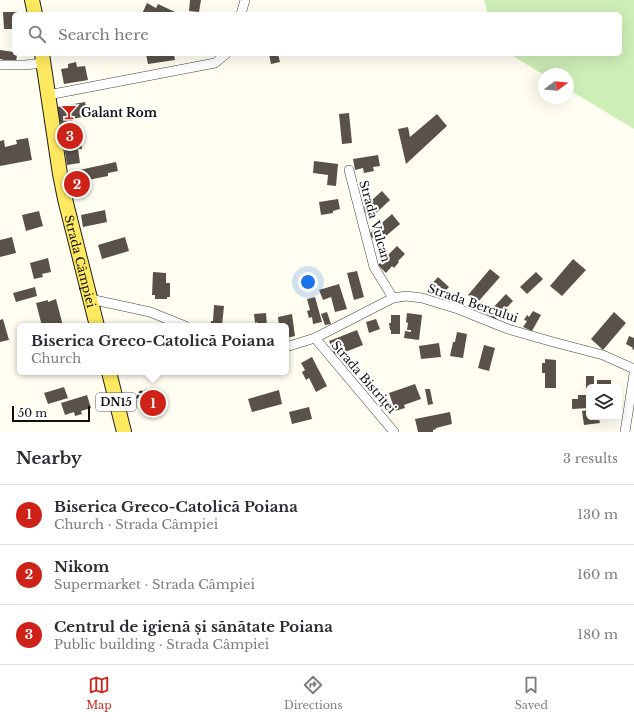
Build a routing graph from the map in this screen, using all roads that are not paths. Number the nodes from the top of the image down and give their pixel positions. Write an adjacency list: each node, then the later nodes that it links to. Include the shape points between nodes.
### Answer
1 (32, 0): 3 (main road)
2 (245, 0): 4 (street)
3 (35, 12)
4 (242, 12)
5 (224, 56): 8 (street, via 215,63)
6 (42, 58): 7 (street, via 25,65); 8 (main road, Strada Câmpiei)
7 (0, 65)
8 (48, 95): 11 (main road, Strada Câmpiei, via 60,174)
9 (349, 170): 10 (street, Strada Vulcan, via 374,267)
10 (393, 298): 14 (street, Strada Bercului); 16 (street, Strada Bercului, via 422,298 508,329 603,354)
11 (90, 299): 12 (main road, Strada Câmpiei); 13 (street, via 150,312)
12 (96, 323)
13 (178, 323)
14 (315, 338): 15 (street, Strada Bercului); 20 (street, Strada Bistriței)
15 (289, 346)
16 (634, 369)
17 (634, 374): 21 (street)
18 (109, 375): 19 (main road, DN15)
19 (124, 432)
20 (394, 432)
21 (625, 432)

